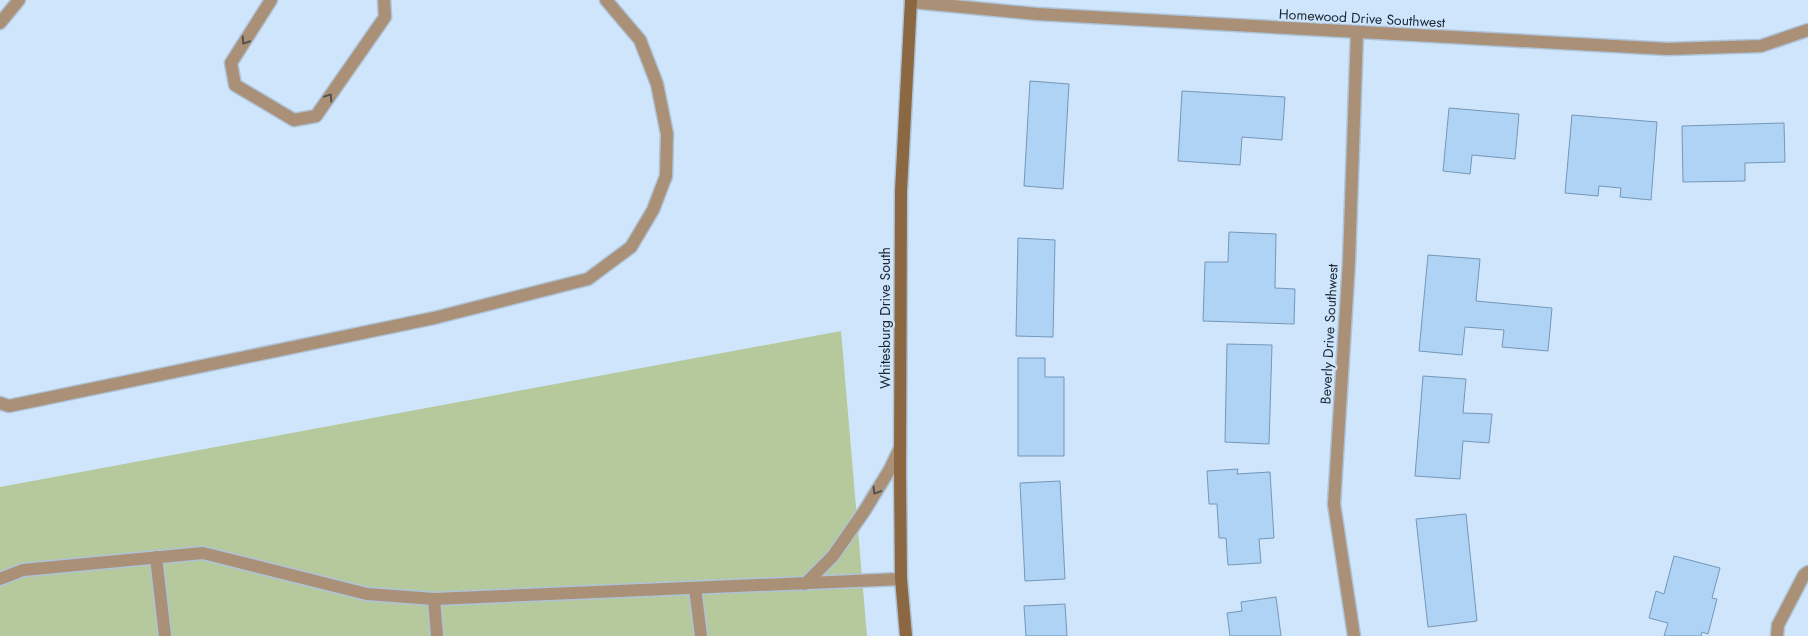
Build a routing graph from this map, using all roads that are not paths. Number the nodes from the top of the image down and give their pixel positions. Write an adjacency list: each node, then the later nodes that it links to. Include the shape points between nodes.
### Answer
1 (19, 0): 6 (street)
2 (271, 0): 3 (street, one-way to 3, via 231,63 235,84 294,120 316,116 384,17)
3 (384, 0)
4 (606, 0): 9 (street, via 640,40 657,84 667,134 666,176 653,210 631,247 588,279 434,318 9,406)
5 (911, 1): 8 (street, Homewood Drive Southwest, via 1037,14); 10 (main road, Whitesburg Drive South, via 901,191)
6 (0, 23)
7 (1808, 30): 8 (street, Homewood Drive Southwest, via 1761,46 1668,49)
8 (1357, 33): 22 (street, Beverly Drive Southwest, via 1349,261 1334,504)
9 (0, 403)
10 (900, 448): 14 (main road, Whitesburg Drive South); 15 (street, one-way to 15, via 844,541)
11 (156, 557): 13 (street, via 23,570); 17 (street, via 203,554 366,594); 18 (street)
12 (1808, 572): 23 (street, via 1778,625)
13 (0, 579)
14 (901, 579): 15 (street); 21 (main road, Whitesburg Drive South)
15 (805, 584): 16 (street)
16 (696, 588): 17 (street); 20 (street)
17 (434, 600): 19 (street)
18 (165, 636)
19 (437, 636)
20 (701, 636)
21 (906, 636)
22 (1354, 636)
23 (1777, 636)

